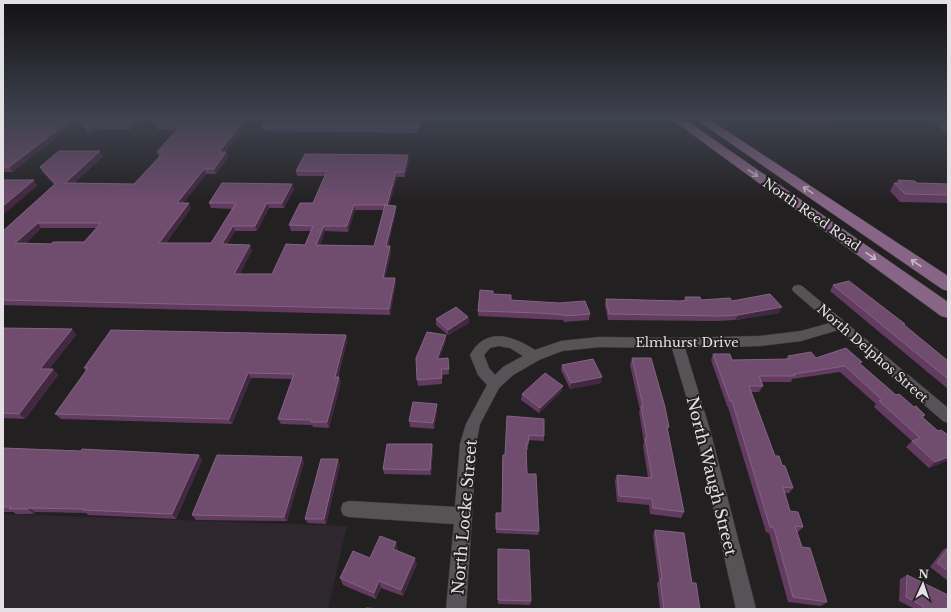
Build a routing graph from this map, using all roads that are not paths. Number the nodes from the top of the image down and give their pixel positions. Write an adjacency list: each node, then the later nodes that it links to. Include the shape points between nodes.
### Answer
1 (716, 147): 5 (main road, North Reed Road, one-way to 5)
2 (742, 147): 3 (main road, North Reed Road, one-way to 2)
3 (948, 285)
4 (798, 289): 6 (street, North Delphos Street)
5 (948, 311)
6 (840, 326): 7 (street, Elmhurst Drive, via 801,336 760,341); 10 (street, North Delphos Street)
7 (677, 343): 8 (street, Elmhurst Drive, via 599,342 561,346); 14 (street, North Waugh Street, via 703,430)
8 (534, 356): 9 (street, North Locke Street, via 508,371); 9 (street, via 512,343 487,343 480,348 477,355 482,371)
9 (494, 384): 12 (street, North Locke Street, via 473,424 468,444)
10 (948, 418)
11 (349, 509): 12 (street)
12 (464, 516): 13 (street, North Locke Street)
13 (456, 609)
14 (746, 609)

